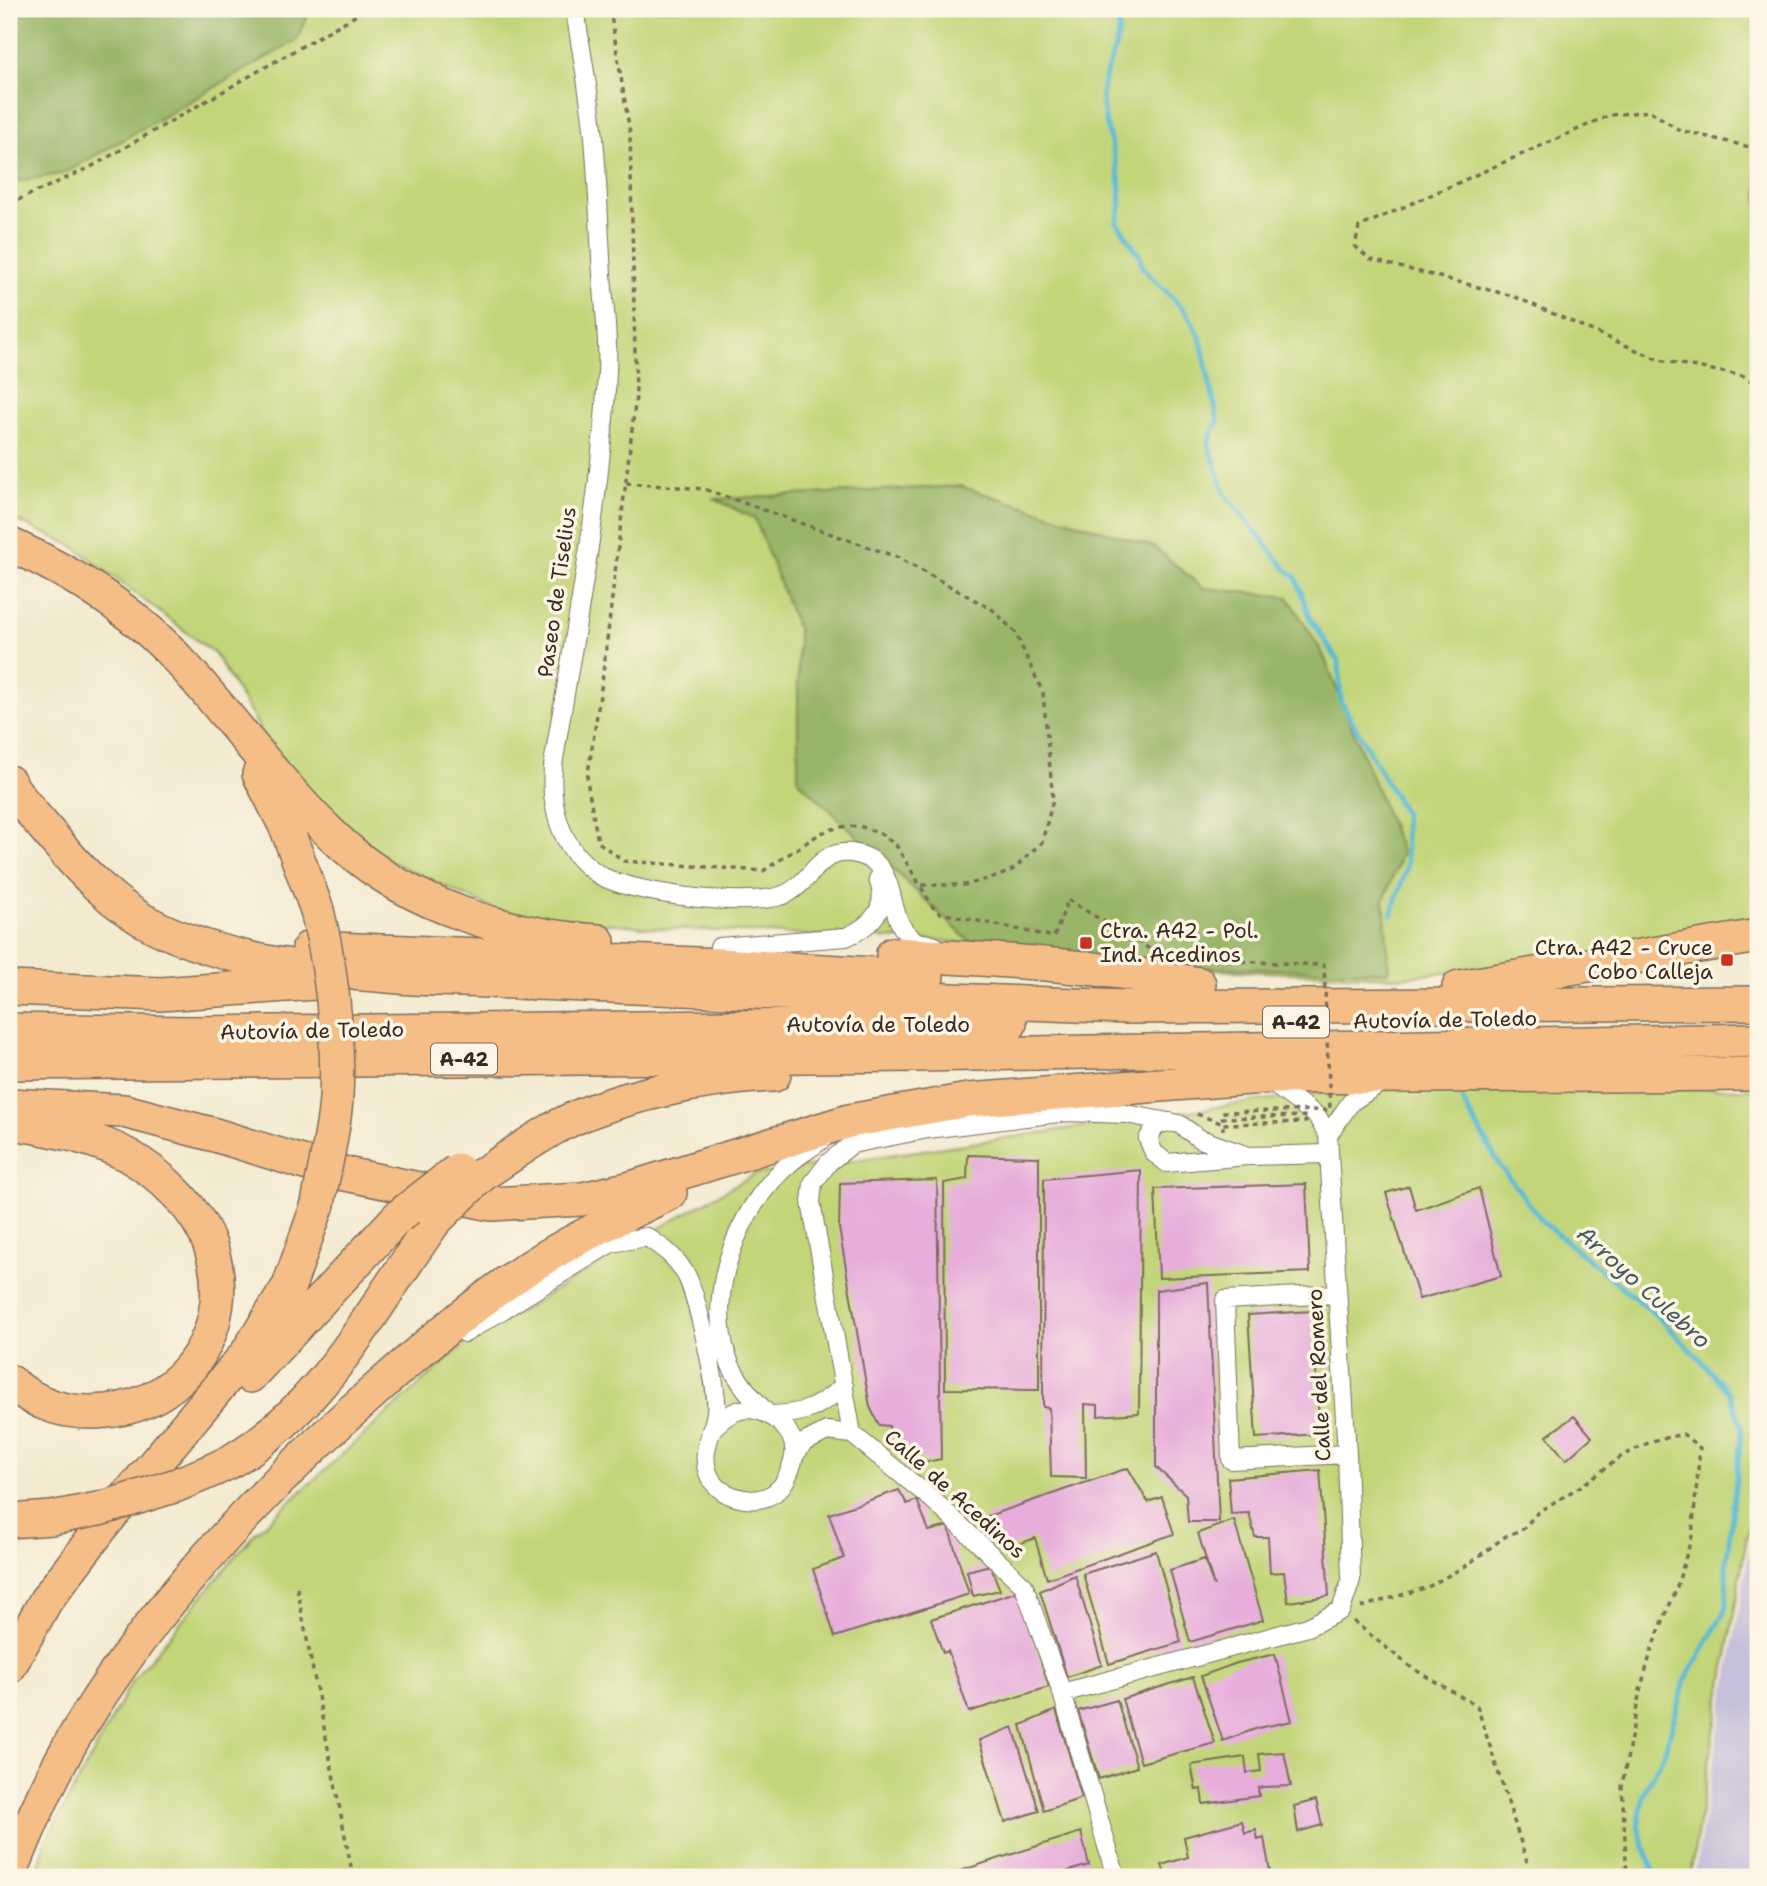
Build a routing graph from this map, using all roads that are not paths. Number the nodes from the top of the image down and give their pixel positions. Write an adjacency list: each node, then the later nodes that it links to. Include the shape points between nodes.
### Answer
1 (575, 9): 6 (street, Paseo de Tiselius, via 594,135 608,370 589,543 551,778 556,820 578,857 599,875 632,889 768,900 789,893 823,858 855,853)
2 (9, 544): 3 (highway, via 55,564 149,632 185,666)
3 (217, 706): 8 (highway, via 277,779 345,848 412,894 490,923 585,940); 42 (highway, bridge, via 287,829 317,910 334,1011 336,1099 318,1204 289,1286 247,1353)
4 (9, 782): 5 (highway)
5 (60, 847): 10 (highway, via 123,906 156,927 247,958 302,969); 11 (highway, via 166,914 235,938 303,948 1141,987)
6 (869, 859): 8 (street, via 882,889 880,912 864,929 846,937); 9 (street, via 888,875 900,923 915,940)
7 (1758, 936): 12 (highway)
8 (719, 947): 9 (highway)
9 (975, 958): 11 (highway)
10 (412, 978): 13 (highway, via 161,993); 14 (highway)
11 (1199, 984): 12 (highway)
12 (1459, 987): 15 (highway)
13 (9, 988)
14 (1125, 1007): 15 (highway); 16 (highway, via 877,1014)
15 (1754, 1015): 16 (highway, Autovía de Toledo / A-42); 18 (highway, Autovía de Toledo / A-42, via 1214,1051)
16 (844, 1024): 17 (highway, Autovía de Toledo / A-42, via 188,1033)
17 (9, 1030)
18 (920, 1055): 19 (highway, Autovía de Toledo / A-42); 31 (highway, via 818,1074 747,1077 652,1092 562,1125)
19 (9, 1063)
20 (1758, 1074): 22 (highway)
21 (1263, 1077): 22 (highway); 24 (highway, via 968,1100); 27 (street, via 1317,1116)
22 (1390, 1077): 27 (street, via 1351,1102)
23 (9, 1105): 28 (highway, via 124,1111 331,1171 492,1204 582,1199)
24 (849, 1121): 28 (highway); 35 (street, via 789,1164 763,1192 741,1227 722,1283 720,1327 727,1358 750,1395)
25 (9, 1122): 33 (highway, via 90,1139 127,1155 164,1180 211,1246 219,1283 213,1324 196,1363 166,1392 125,1409 89,1413 31,1399)
26 (1170, 1122): 30 (street, via 1200,1139); 30 (street, via 1156,1125 1148,1139 1154,1153 1167,1163); 34 (street, via 1126,1114 1043,1115 852,1144 829,1162 813,1183 811,1202)
27 (1328, 1135): 29 (street, Calle del Romero)
28 (774, 1145): 36 (highway, via 593,1230 526,1269 453,1321)
29 (1328, 1154): 30 (street); 32 (street, Calle del Romero)
30 (1248, 1156)
31 (470, 1172): 41 (highway, bridge, via 399,1270 362,1333 311,1396 273,1431 231,1461 177,1485 103,1508); 42 (highway, bridge, via 399,1216)
32 (1337, 1294): 39 (street, Calle del Romero); 39 (street, via 1225,1300 1231,1460)
33 (9, 1381)
34 (844, 1386): 35 (street, via 818,1407 796,1414); 38 (street)
35 (769, 1414): 37 (street, via 746,1409 726,1416); 40 (street, via 789,1432)
36 (331, 1428): 37 (street, via 481,1322 567,1268 611,1243 647,1237 670,1252 687,1276 712,1371 717,1410); 45 (highway, via 202,1563 131,1653 79,1729 38,1805)
37 (711, 1430): 40 (street, via 704,1452 709,1476 725,1493 748,1501 771,1495 788,1478)
38 (852, 1434): 40 (street, Calle de Acedinos, via 827,1431 803,1443); 44 (street, Calle de Acedinos, via 933,1500 1024,1586)
39 (1348, 1454): 44 (street, Calle del Romero, via 1351,1580 1341,1610 1308,1627)
40 (795, 1455)
41 (9, 1521)
42 (46, 1600): 43 (highway)
43 (9, 1667)
44 (1062, 1693): 46 (street, Calle de Acedinos)
45 (9, 1877)
46 (1116, 1877)

